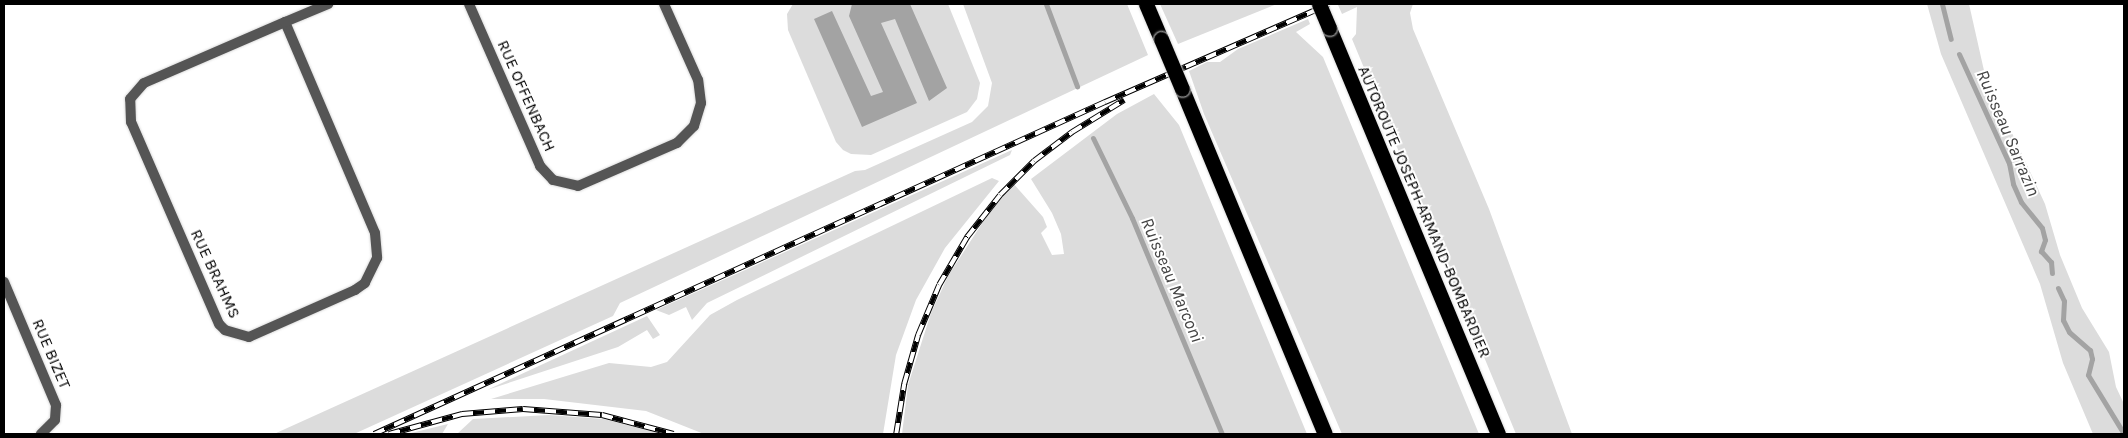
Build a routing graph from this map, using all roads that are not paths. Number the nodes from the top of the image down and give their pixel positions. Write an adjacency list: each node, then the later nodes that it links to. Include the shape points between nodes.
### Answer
1 (328, 4): 6 (street, RUE BRAHMS)
2 (469, 4): 3 (street, RUE OFFENBACH, via 540,166 553,180 578,186 678,143 694,126 701,103 698,80)
3 (664, 4)
4 (1146, 4): 9 (highway, bridge)
5 (1318, 4): 10 (highway, AUTOROUTE JOSEPH-ARMAND-BOMBARDIER, bridge)
6 (285, 22): 6 (street, RUE BRAHMS, via 144,84 130,99 128,110 219,324 225,330 249,337 354,290 364,282 377,258 375,234)
7 (4, 282): 8 (street, RUE BIZET, via 56,405 55,420)
8 (41, 434)
9 (1325, 434)
10 (1498, 434)

